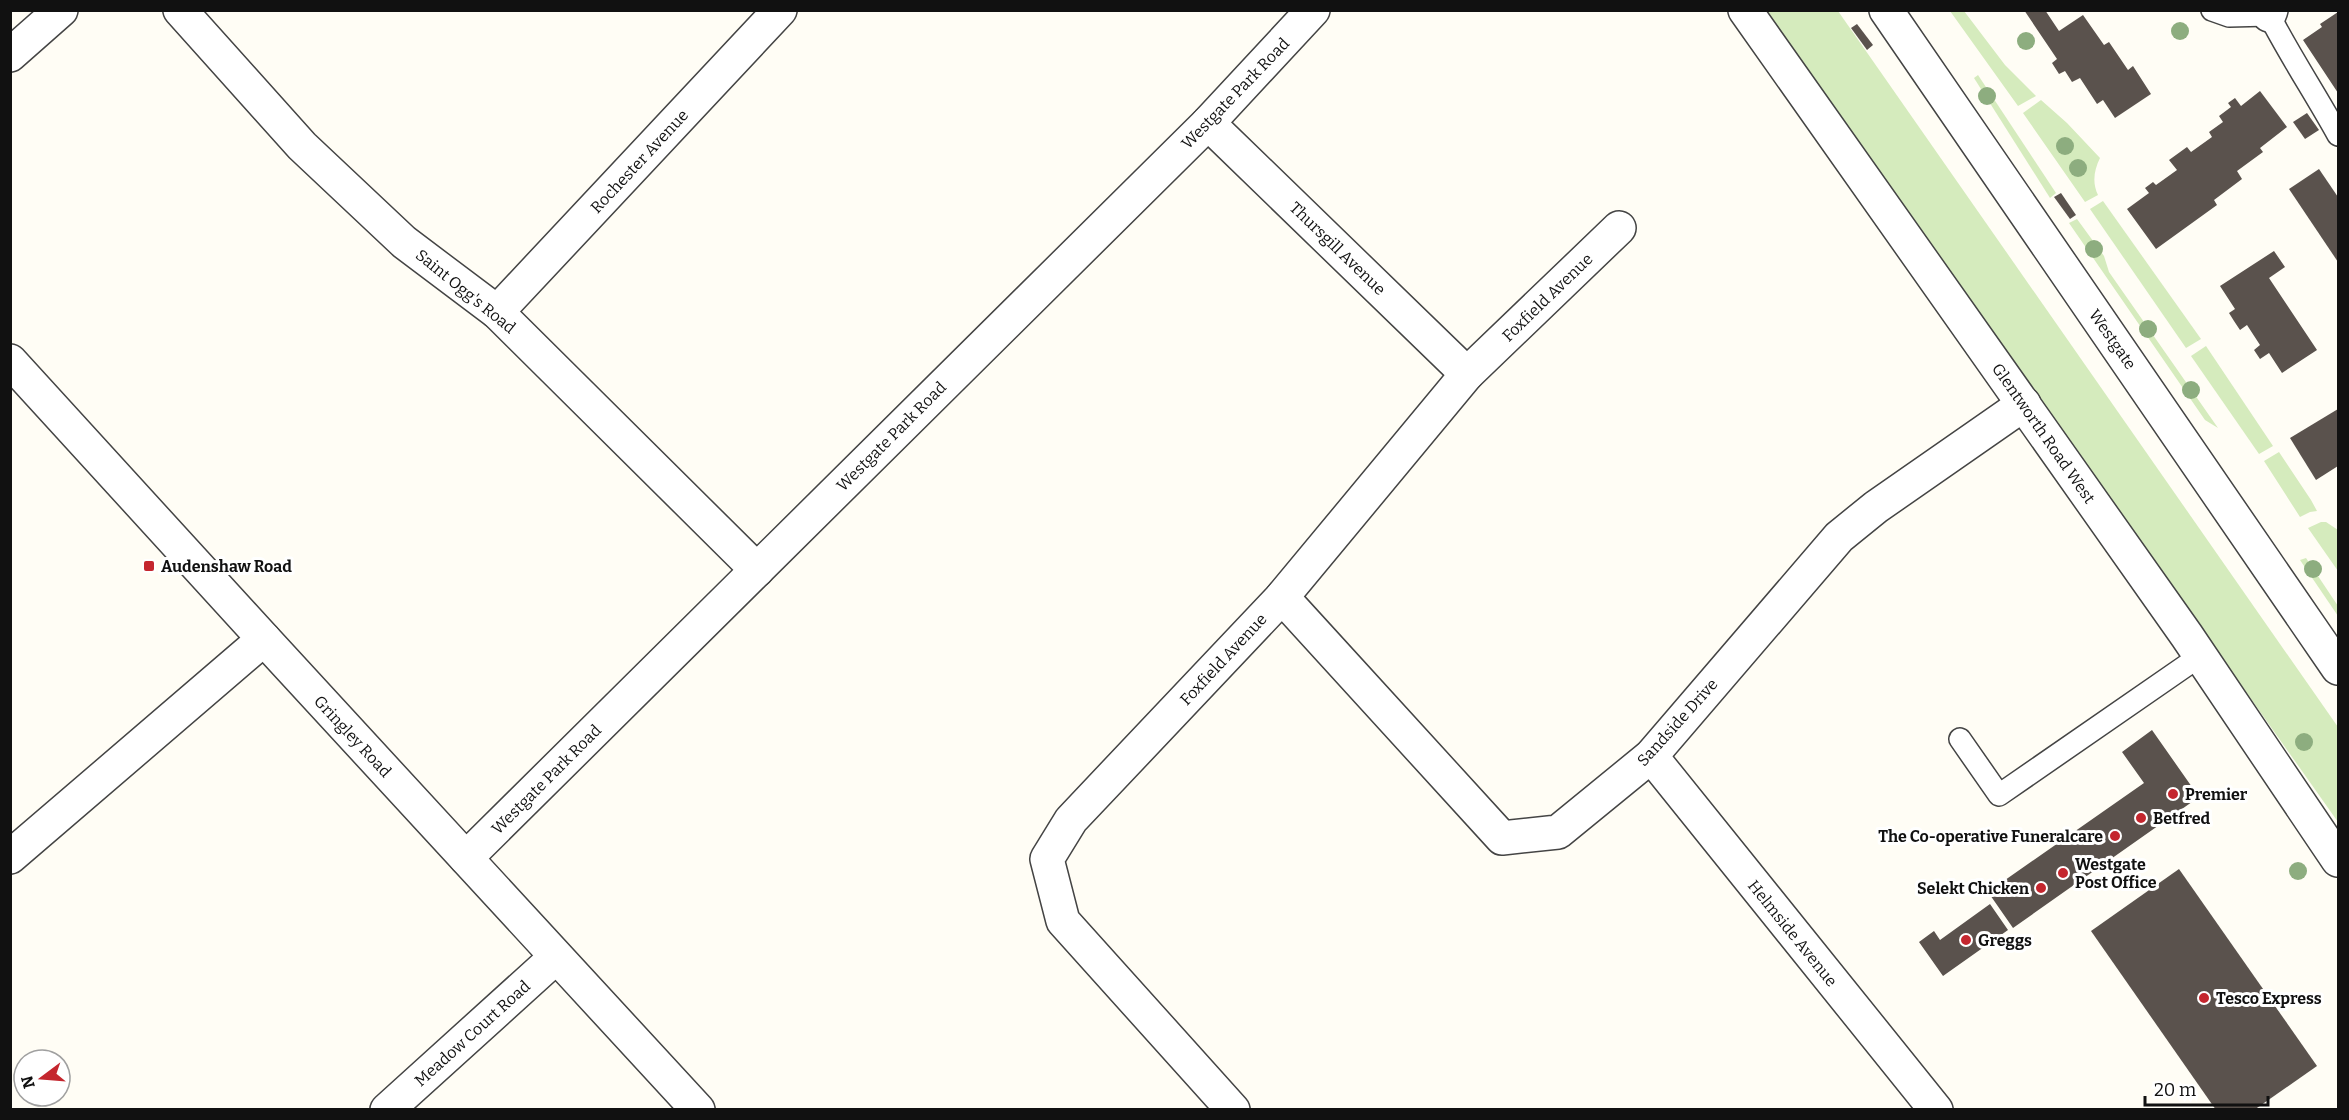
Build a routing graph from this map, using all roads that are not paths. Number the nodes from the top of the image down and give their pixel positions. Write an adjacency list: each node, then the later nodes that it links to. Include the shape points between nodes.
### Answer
1 (61, 10): 9 (street)
2 (180, 10): 13 (street, Saint Ogg's Road, via 302,146 404,242)
3 (780, 10): 13 (street, Rochester Avenue)
4 (1313, 10): 10 (street, Westgate Park Road)
5 (1745, 10): 16 (street, Glentworth Road West)
6 (1886, 10): 21 (street, Westgate)
7 (2212, 10): 8 (lane, via 2229,16)
8 (2270, 13): 11 (lane, via 2285,47)
9 (10, 55)
10 (1208, 123): 15 (street, Thursgill Avenue); 17 (street, Westgate Park Road)
11 (2338, 135)
12 (1619, 228): 15 (street, Foxfield Avenue)
13 (497, 312): 17 (street, Saint Ogg's Road)
14 (10, 362): 19 (street, Gringley Road)
15 (1467, 374): 18 (street, Foxfield Avenue)
16 (2024, 404): 20 (street, Glentworth Road West); 23 (street, Sandside Drive, via 1839,537)
17 (757, 570): 25 (street, Westgate Park Road)
18 (1282, 597): 23 (street, Sandside Drive, via 1502,838 1558,832); 30 (street, Foxfield Avenue, via 1071,820 1047,859 1063,921)
19 (264, 639): 24 (street); 25 (street, Gringley Road)
20 (2200, 656): 22 (lane, via 1999,795); 26 (street, Glentworth Road West)
21 (2338, 668)
22 (1960, 740)
23 (1651, 756): 31 (street, Helmside Avenue)
24 (10, 857)
25 (466, 858): 27 (street, Gringley Road)
26 (2338, 860)
27 (556, 957): 28 (street, Meadow Court Road); 29 (street, Gringley Road)
28 (387, 1110)
29 (698, 1110)
30 (1233, 1110)
31 (1936, 1110)

